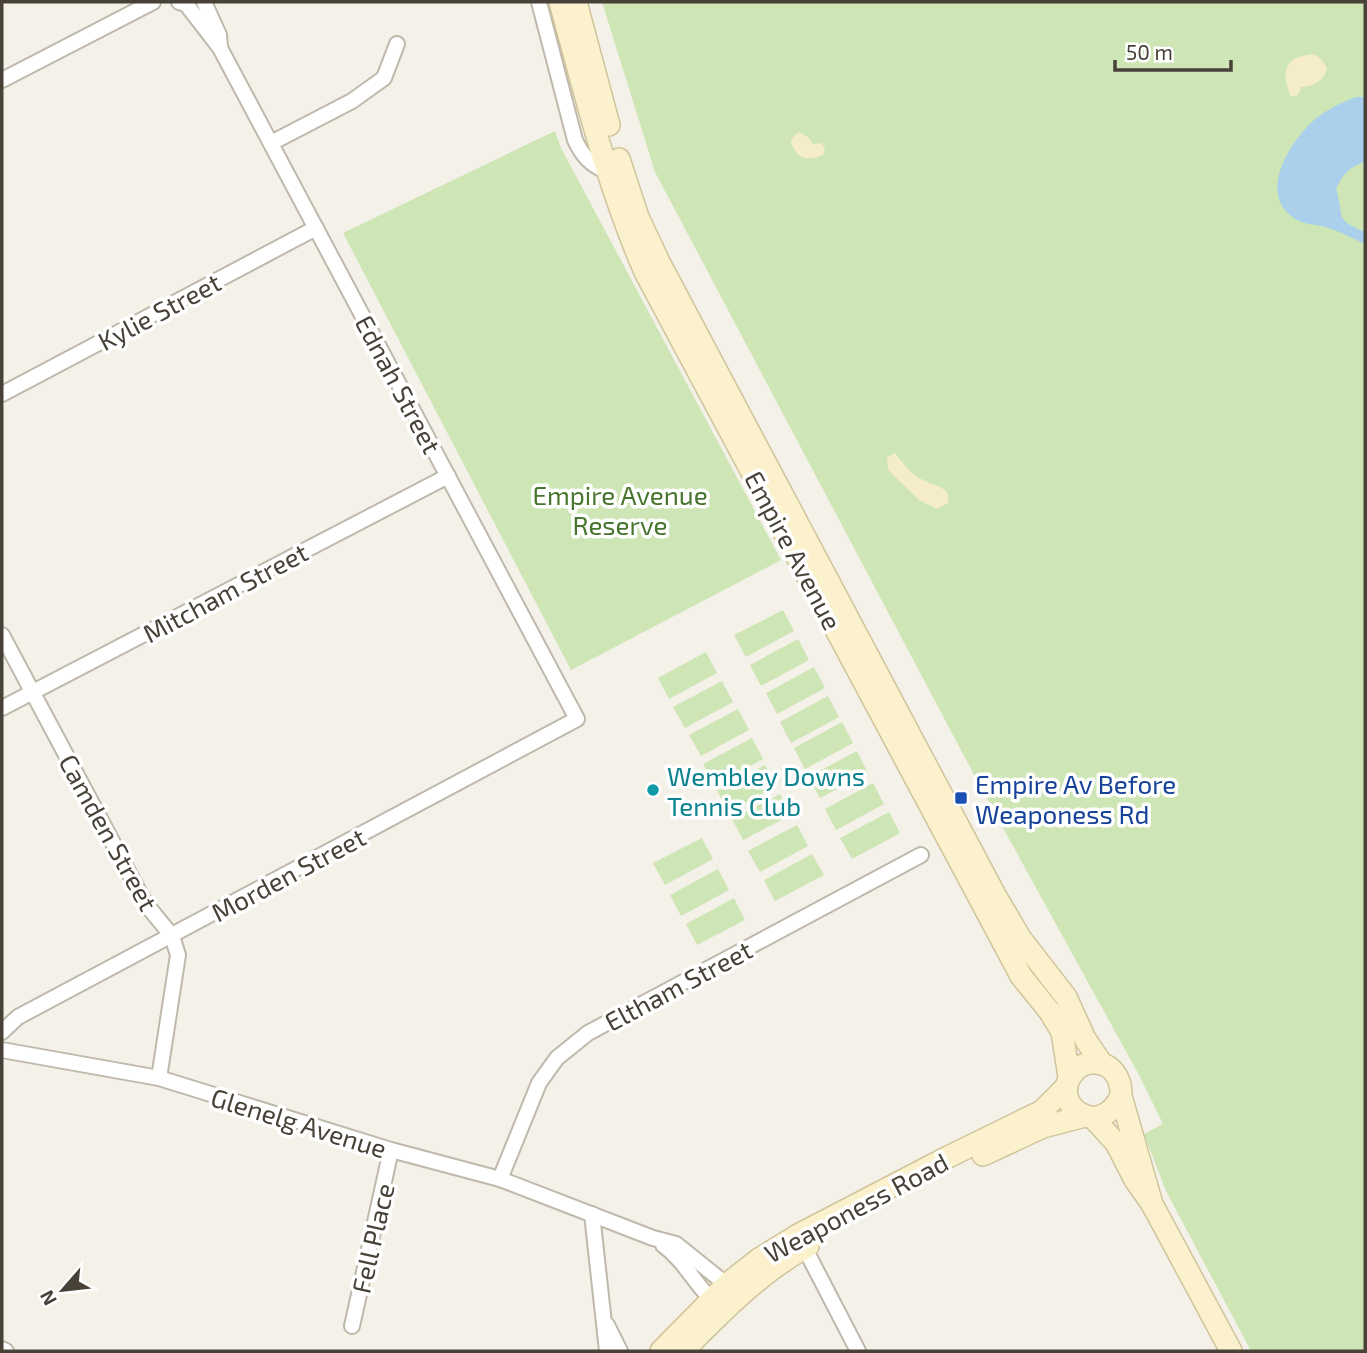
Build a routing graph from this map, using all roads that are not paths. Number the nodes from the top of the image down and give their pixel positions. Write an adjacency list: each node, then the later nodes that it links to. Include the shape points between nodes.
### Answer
1 (153, 2): 9 (street)
2 (179, 2): 8 (street, Ednah Street, via 186,4)
3 (204, 2): 8 (street, Ednah Street)
4 (539, 2): 11 (street, via 575,140 591,165)
5 (560, 2): 11 (main road, Empire Avenue)
6 (576, 2): 23 (main road, Empire Avenue, via 621,169 660,264 995,895 1021,939 1066,997)
7 (397, 44): 10 (street, via 383,78 352,101)
8 (220, 48): 10 (street, Ednah Street)
9 (2, 80)
10 (271, 143): 12 (street, Ednah Street)
11 (607, 172): 25 (main road, Empire Avenue, via 658,296 1021,976 1062,1032)
12 (316, 228): 13 (street, Kylie Street); 14 (street, Ednah Street)
13 (2, 394)
14 (448, 476): 16 (street, Mitcham Street); 18 (street, Ednah Street)
15 (2, 635): 16 (street, Camden Street)
16 (31, 692): 17 (street, Mitcham Street); 20 (street, Camden Street, via 145,903)
17 (2, 708)
18 (578, 719): 20 (street, Morden Street)
19 (921, 855): 29 (street, Eltham Street, via 588,1033 557,1058 539,1083)
20 (172, 936): 21 (street, Morden Street, via 18,1017); 24 (street, Camden Street, via 178,955)
21 (2, 1032)
22 (2, 1050): 24 (street, Glenelg Avenue)
23 (1102, 1063): 25 (main road, via 1083,1065); 26 (main road, Empire Avenue, via 1116,1073)
24 (159, 1078): 28 (street, Glenelg Avenue)
25 (1068, 1082): 27 (main road, Empire Avenue, via 1070,1104); 33 (main road, Weaponess Road, via 1042,1111 946,1158)
26 (1121, 1096): 27 (main road, via 1105,1115); 30 (main road, Empire Avenue)
27 (1089, 1117): 30 (main road, Empire Avenue, via 1116,1143); 33 (main road, Weaponess Road, via 1043,1127)
28 (391, 1150): 29 (street, Glenelg Avenue); 37 (street, Fell Place)
29 (500, 1179): 31 (street, Glenelg Avenue)
30 (1152, 1204): 43 (main road, Empire Avenue)
31 (592, 1214): 32 (street, Glenelg Avenue); 36 (street)
32 (653, 1238): 34 (street, Glenelg Avenue, via 676,1244); 35 (street, Glenelg Avenue)
33 (801, 1242): 34 (main road, Weaponess Road, via 759,1259); 42 (street)
34 (733, 1290): 35 (main road, Weaponess Road)
35 (718, 1305): 40 (main road, Weaponess Road); 41 (main road, Weaponess Road)
36 (603, 1314): 38 (street); 39 (street)
37 (352, 1326)
38 (607, 1351)
39 (620, 1351)
40 (661, 1351)
41 (683, 1351)
42 (858, 1351)
43 (1231, 1351)

